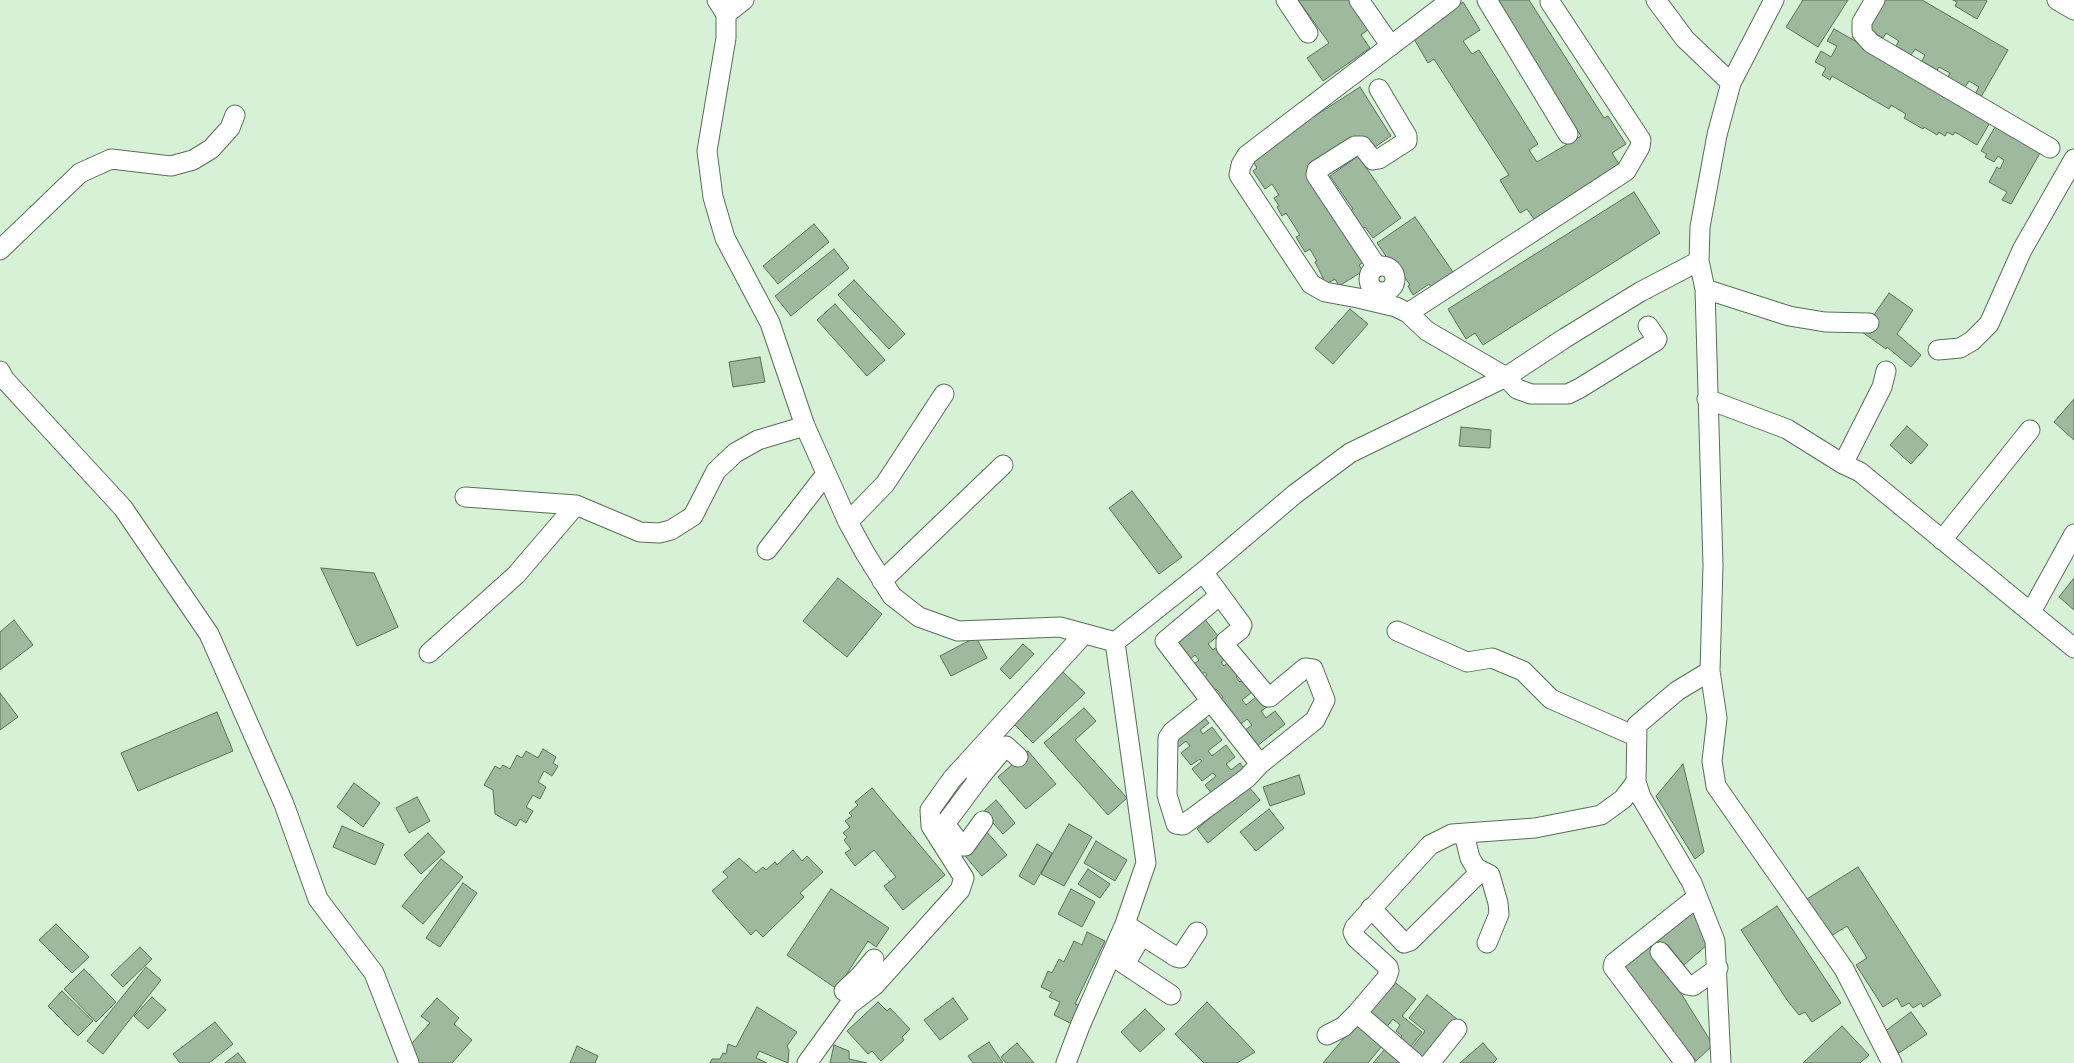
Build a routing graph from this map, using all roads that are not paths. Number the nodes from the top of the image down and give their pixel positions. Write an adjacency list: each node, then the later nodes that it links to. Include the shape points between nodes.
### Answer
1 (744, 0): 11 (street)
2 (1286, 0): 13 (street)
3 (1359, 0): 14 (street)
4 (1450, 0): 14 (street)
5 (1487, 0): 18 (street)
6 (1656, 0): 15 (street, via 1685,39)
7 (1774, 0): 15 (street)
8 (1875, 0): 19 (street, via 1862,22 1862,33 1871,43)
9 (2057, 0): 12 (street)
10 (1550, 2): 24 (street, via 1641,140 1640,147 1626,171)
11 (721, 7): 33 (street, via 726,38 708,151 713,197 725,238 770,323)
12 (2074, 10)
13 (1308, 33)
14 (1390, 46): 24 (street, via 1247,155 1239,176 1310,284 1325,292)
15 (1731, 83): 22 (street, via 1717,135 1700,227)
16 (1379, 89): 24 (street, via 1407,136 1406,141 1373,160 1362,146 1355,146 1317,170 1316,175 1377,267 1371,271 1370,285)
17 (235, 115): 21 (street, via 230,128 211,149 193,160 172,166 111,159 80,173)
18 (1568, 134)
19 (2050, 148)
20 (2074, 159): 27 (street, via 2022,250 1989,324 1960,348)
21 (0, 250)
22 (1700, 261): 23 (street); 30 (street, via 1640,292)
23 (1705, 288): 25 (street, via 1789,316 1825,322); 32 (street)
24 (1397, 304): 30 (street, via 1427,331)
25 (1869, 323)
26 (1648, 326): 30 (street, via 1656,341 1568,394 1531,394 1517,389)
27 (1938, 350)
28 (1886, 371): 35 (street, via 1882,387)
29 (0, 372): 85 (street, via 123,508 209,634 284,804 318,899 374,973)
30 (1506, 377): 44 (street, via 1350,453 1294,494)
31 (944, 394): 40 (street, via 885,484)
32 (1707, 399): 35 (street, via 1787,429); 55 (street, via 1713,565)
33 (805, 426): 37 (street); 39 (street, via 758,440 735,453 716,471 693,516 671,530 640,532)
34 (2030, 430): 42 (street)
35 (1843, 464): 42 (street, via 1860,472)
36 (1003, 465): 45 (street)
37 (826, 474): 40 (street); 43 (street)
38 (465, 497): 39 (street)
39 (576, 505): 54 (street, via 516,575)
40 (848, 522): 45 (street)
41 (2074, 534): 47 (street)
42 (1942, 540): 47 (street)
43 (767, 550)
44 (1203, 572): 46 (street); 48 (street)
45 (882, 581): 50 (street, via 892,596 919,617 958,631 1060,627)
46 (1220, 595): 51 (street); 60 (street, via 1242,625 1226,641 1226,647 1268,697 1305,668 1313,669 1325,700 1315,720)
47 (2031, 612): 53 (street)
48 (1147, 616): 51 (street); 52 (street)
49 (1396, 631): 57 (street, via 1467,662 1492,658 1523,672 1551,699)
50 (1084, 634): 52 (street); 59 (street)
51 (1165, 641): 56 (street)
52 (1116, 642): 71 (street, via 1118,711 1146,863)
53 (2074, 648)
54 (429, 653)
55 (1710, 671): 57 (street, via 1677,691 1637,725); 92 (street, via 1717,718 1712,761 1716,786 1844,969)
56 (1210, 700): 60 (street); 60 (street, via 1168,738 1167,795 1176,824 1183,825 1247,778)
57 (1635, 736): 63 (street)
58 (1018, 757): 61 (street, via 1004,747)
59 (966, 764): 61 (street); 62 (street)
60 (1260, 764)
61 (980, 777): 65 (street)
62 (952, 780): 64 (street); 65 (street)
63 (1636, 782): 67 (street, via 1623,799 1601,816 1535,828); 69 (street, via 1641,797 1692,883)
64 (940, 797): 66 (street); 79 (street, via 930,810 930,826 964,878 960,890)
65 (976, 807): 66 (street); 66 (street, via 965,846 945,824)
66 (954, 809)
67 (1464, 834): 68 (street, via 1470,858); 70 (street, via 1452,834 1430,845)
68 (1480, 872): 70 (street, via 1410,941 1404,943); 74 (street, via 1490,875 1498,903 1499,914)
69 (1696, 898): 78 (street, via 1715,941); 90 (street, via 1613,967)
70 (1371, 908): 82 (street, via 1358,921 1353,932 1389,971)
71 (1125, 924): 73 (street); 77 (street)
72 (1197, 932): 73 (street, via 1180,958)
73 (1142, 935): 77 (street)
74 (1487, 943)
75 (1660, 952): 78 (street, via 1687,985 1693,986)
76 (874, 959): 79 (street)
77 (1118, 960): 81 (street); 87 (street)
78 (1718, 968): 91 (street)
79 (867, 981): 80 (street); 86 (street)
80 (844, 991)
81 (1171, 995)
82 (1357, 1013): 84 (street, via 1343,1027); 88 (street)
83 (1457, 1029): 89 (street)
84 (1328, 1035)
85 (408, 1063)
86 (807, 1063)
87 (1066, 1063)
88 (1415, 1063)
89 (1430, 1063)
90 (1685, 1063)
91 (1721, 1063)
92 (1892, 1063)

